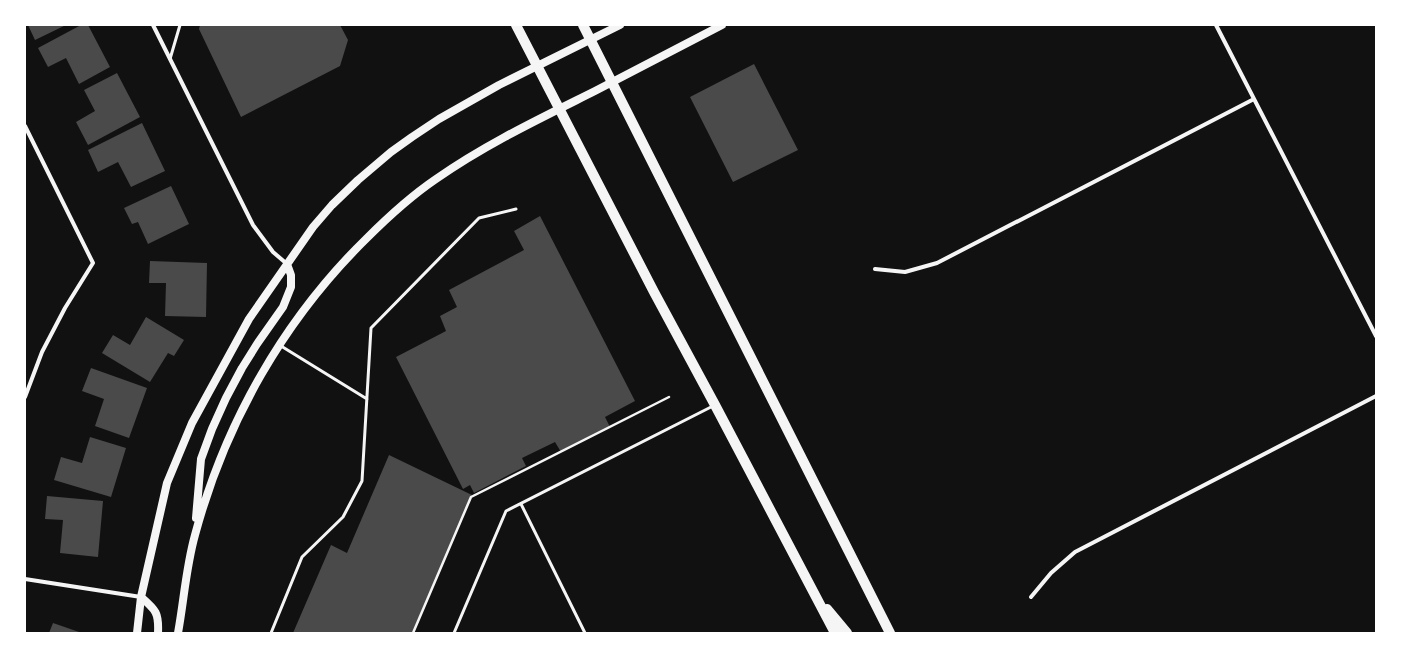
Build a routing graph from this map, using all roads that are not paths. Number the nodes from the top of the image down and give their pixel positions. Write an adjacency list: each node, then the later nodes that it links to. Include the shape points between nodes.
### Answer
1 (153, 25): 9 (street)
2 (180, 25): 9 (lane)
3 (516, 25): 10 (main road)
4 (583, 25): 8 (main road)
5 (620, 25): 8 (main road)
6 (722, 25): 11 (main road)
7 (1216, 25): 12 (street)
8 (590, 40): 10 (main road); 11 (main road)
9 (170, 59): 16 (street, via 253,225 273,252)
10 (538, 67): 13 (main road); 16 (main road, via 499,85 439,119 391,152 332,205)
11 (611, 83): 13 (main road); 38 (main road)
12 (1254, 99): 17 (street, via 937,263 905,272); 18 (street)
13 (560, 108): 19 (main road, via 467,158 435,179 382,222 331,275); 23 (main road)
14 (25, 126): 21 (street, via 93,263 42,352)
15 (516, 209): 22 (lane, via 479,218 371,328)
16 (287, 264): 25 (main road, via 291,275 288,296 226,398 201,459); 28 (main road, via 249,319 192,422 167,483)
17 (874, 269)
18 (1376, 336)
19 (279, 346): 22 (lane); 25 (main road, via 237,419 207,492)
20 (1376, 396): 29 (street, via 1075,552 1051,573)
21 (25, 397)
22 (366, 399): 33 (lane, via 362,480 343,517 302,557)
23 (715, 405): 24 (lane); 27 (main road)
24 (521, 504): 34 (lane, via 506,511); 35 (lane)
25 (194, 537): 32 (main road)
26 (25, 579): 28 (street)
27 (816, 595): 36 (main road); 37 (main road)
28 (142, 597): 30 (main road); 31 (main road, via 153,608 158,618)
29 (1031, 597)
30 (137, 633)
31 (158, 633)
32 (178, 633)
33 (271, 633)
34 (454, 633)
35 (586, 633)
36 (835, 633)
37 (847, 633)
38 (890, 633)

